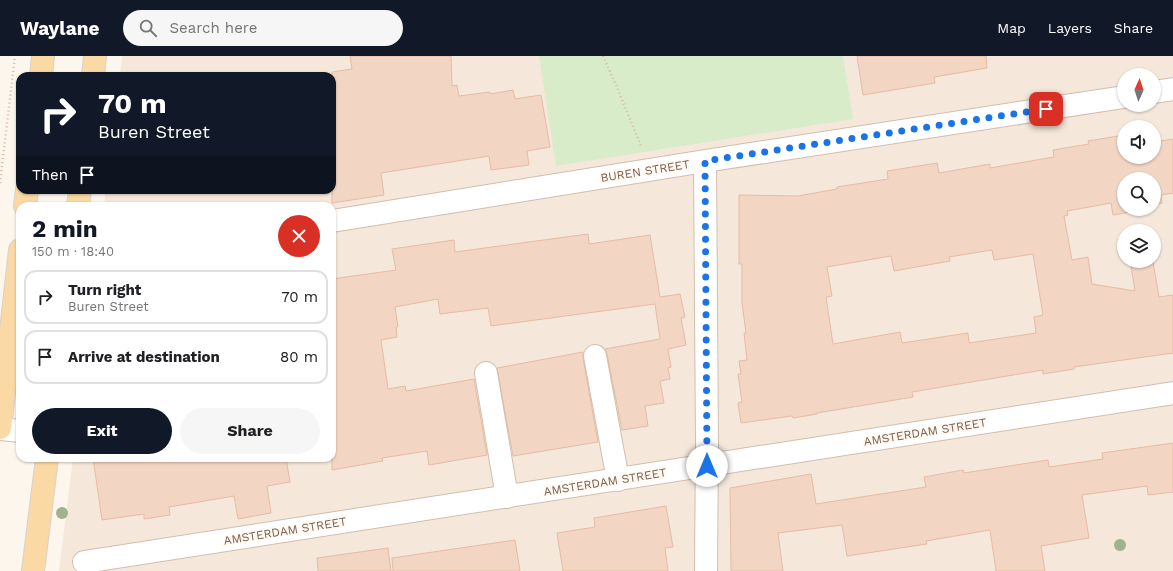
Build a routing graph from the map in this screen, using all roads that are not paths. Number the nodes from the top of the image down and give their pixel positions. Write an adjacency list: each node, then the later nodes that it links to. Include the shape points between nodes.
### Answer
1 (43, 56): 3 (main road)
2 (96, 56): 4 (main road)
3 (41, 72)
4 (94, 72)
5 (1173, 89): 6 (street)
6 (1161, 91)
7 (1117, 98): 8 (street, BUREN STREET)
8 (705, 161): 9 (street, BUREN STREET); 17 (street)
9 (336, 220)
10 (16, 289): 14 (main road)
11 (595, 356): 18 (street)
12 (486, 373): 19 (street)
13 (1173, 392): 17 (street, AMSTERDAM STREET)
14 (0, 429): 15 (street)
15 (16, 431)
16 (47, 462): 21 (main road)
17 (707, 466): 18 (street, AMSTERDAM STREET); 22 (street)
18 (618, 480): 19 (street, AMSTERDAM STREET)
19 (507, 497): 20 (street, AMSTERDAM STREET)
20 (84, 562)
21 (33, 571)
22 (706, 571)

